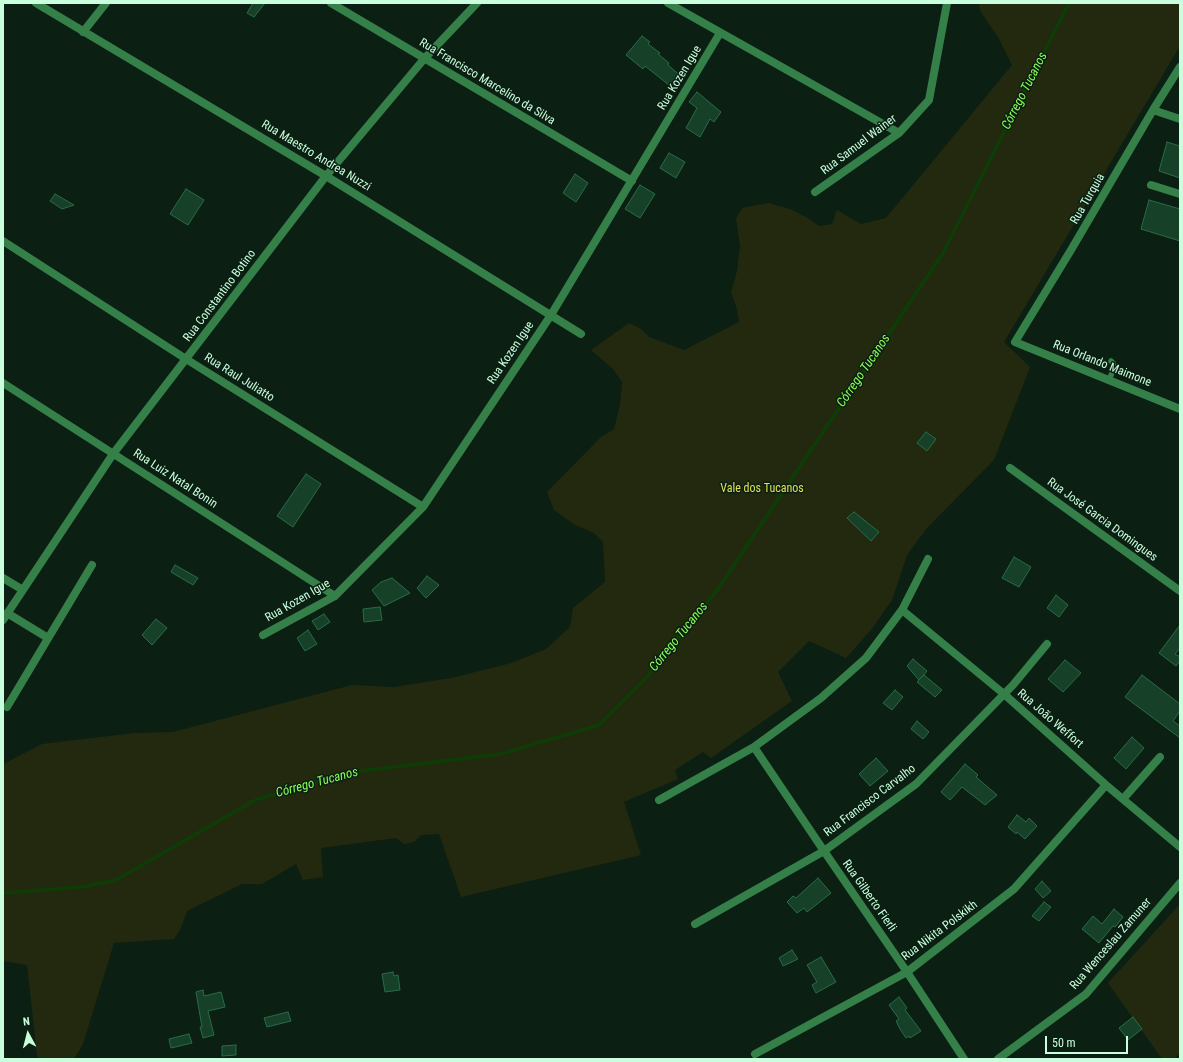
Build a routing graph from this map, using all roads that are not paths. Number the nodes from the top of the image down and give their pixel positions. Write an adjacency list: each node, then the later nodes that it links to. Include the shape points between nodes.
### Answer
1 (36, 3): 7 (street, Rua Maestro Andrea Nuzzi)
2 (106, 3): 7 (street)
3 (331, 3): 9 (street, Rua Francisco Marcelino da Silva)
4 (477, 3): 9 (street, Rua Constantino Botino)
5 (668, 3): 8 (street)
6 (946, 3): 13 (street, Rua Samuel Wainer, via 929,100)
7 (84, 32): 14 (street, Rua Maestro Andrea Nuzzi)
8 (720, 32): 13 (street); 15 (street, Rua Kozen Igue)
9 (424, 59): 14 (street, Rua Constantino Botino); 15 (street, Rua Francisco Marcelino da Silva)
10 (1180, 67): 11 (street, Rua Turquia)
11 (1153, 110): 12 (street); 22 (street, Rua Turquia)
12 (1180, 119)
13 (899, 133): 17 (street, Rua Samuel Wainer)
14 (326, 176): 20 (street, Rua Maestro Andrea Nuzzi); 23 (street, Rua Constantino Botino)
15 (632, 181): 20 (street, Rua Kozen Igue)
16 (1151, 185): 18 (street)
17 (816, 192)
18 (1180, 194)
19 (3, 241): 23 (street, Rua Raul Juliatto)
20 (551, 315): 21 (street, Rua Maestro Andrea Nuzzi); 30 (street, Rua Kozen Igue)
21 (581, 334)
22 (1015, 342): 25 (street, Rua Orlando Maimone)
23 (186, 359): 28 (street, Rua Constantino Botino); 30 (street, Rua Raul Juliatto)
24 (1111, 361): 25 (lane, via 1114,368)
25 (1109, 380): 27 (street, Rua Orlando Maimone)
26 (3, 383): 28 (street, Rua Luiz Natal Bonin)
27 (1180, 409)
28 (113, 454): 34 (street, Rua Constantino Botino); 36 (street, Rua Luiz Natal Bonin)
29 (1010, 468): 35 (street, Rua José Garcia Domingues)
30 (423, 507): 36 (street, Rua Kozen Igue)
31 (928, 559): 37 (street)
32 (92, 565): 40 (street)
33 (3, 578): 34 (street)
34 (23, 590): 38 (street, Rua Constantino Botino)
35 (1180, 590)
36 (335, 596): 39 (street, Rua Kozen Igue)
37 (902, 610): 42 (street, Rua João Weffort); 44 (street, via 866,658 821,698)
38 (5, 616): 40 (street)
39 (263, 635)
40 (48, 638): 43 (street)
41 (1047, 644): 42 (street, Rua Francisco Carvalho)
42 (1004, 694): 46 (street, Rua João Weffort); 50 (street, Rua Francisco Carvalho, via 916,784)
43 (7, 707)
44 (754, 747): 48 (street); 50 (street, Rua Gilberto Fierli)
45 (1160, 757): 47 (street)
46 (1106, 785): 47 (street, Rua João Weffort); 53 (street, Rua Nikita Polskikh, via 1014,889)
47 (1123, 799): 49 (street, Rua João Weffort)
48 (659, 800)
49 (1180, 847)
50 (824, 851): 52 (street, Rua Francisco Carvalho); 53 (street, Rua Gilberto Fierli)
51 (1180, 883): 56 (street, Rua Wenceslau Zamuner, via 1086,994)
52 (695, 924)
53 (907, 972): 54 (street, Rua Nikita Polskikh); 55 (street, Rua Gilberto Fierli)
54 (755, 1054)
55 (964, 1059)
56 (998, 1059)

